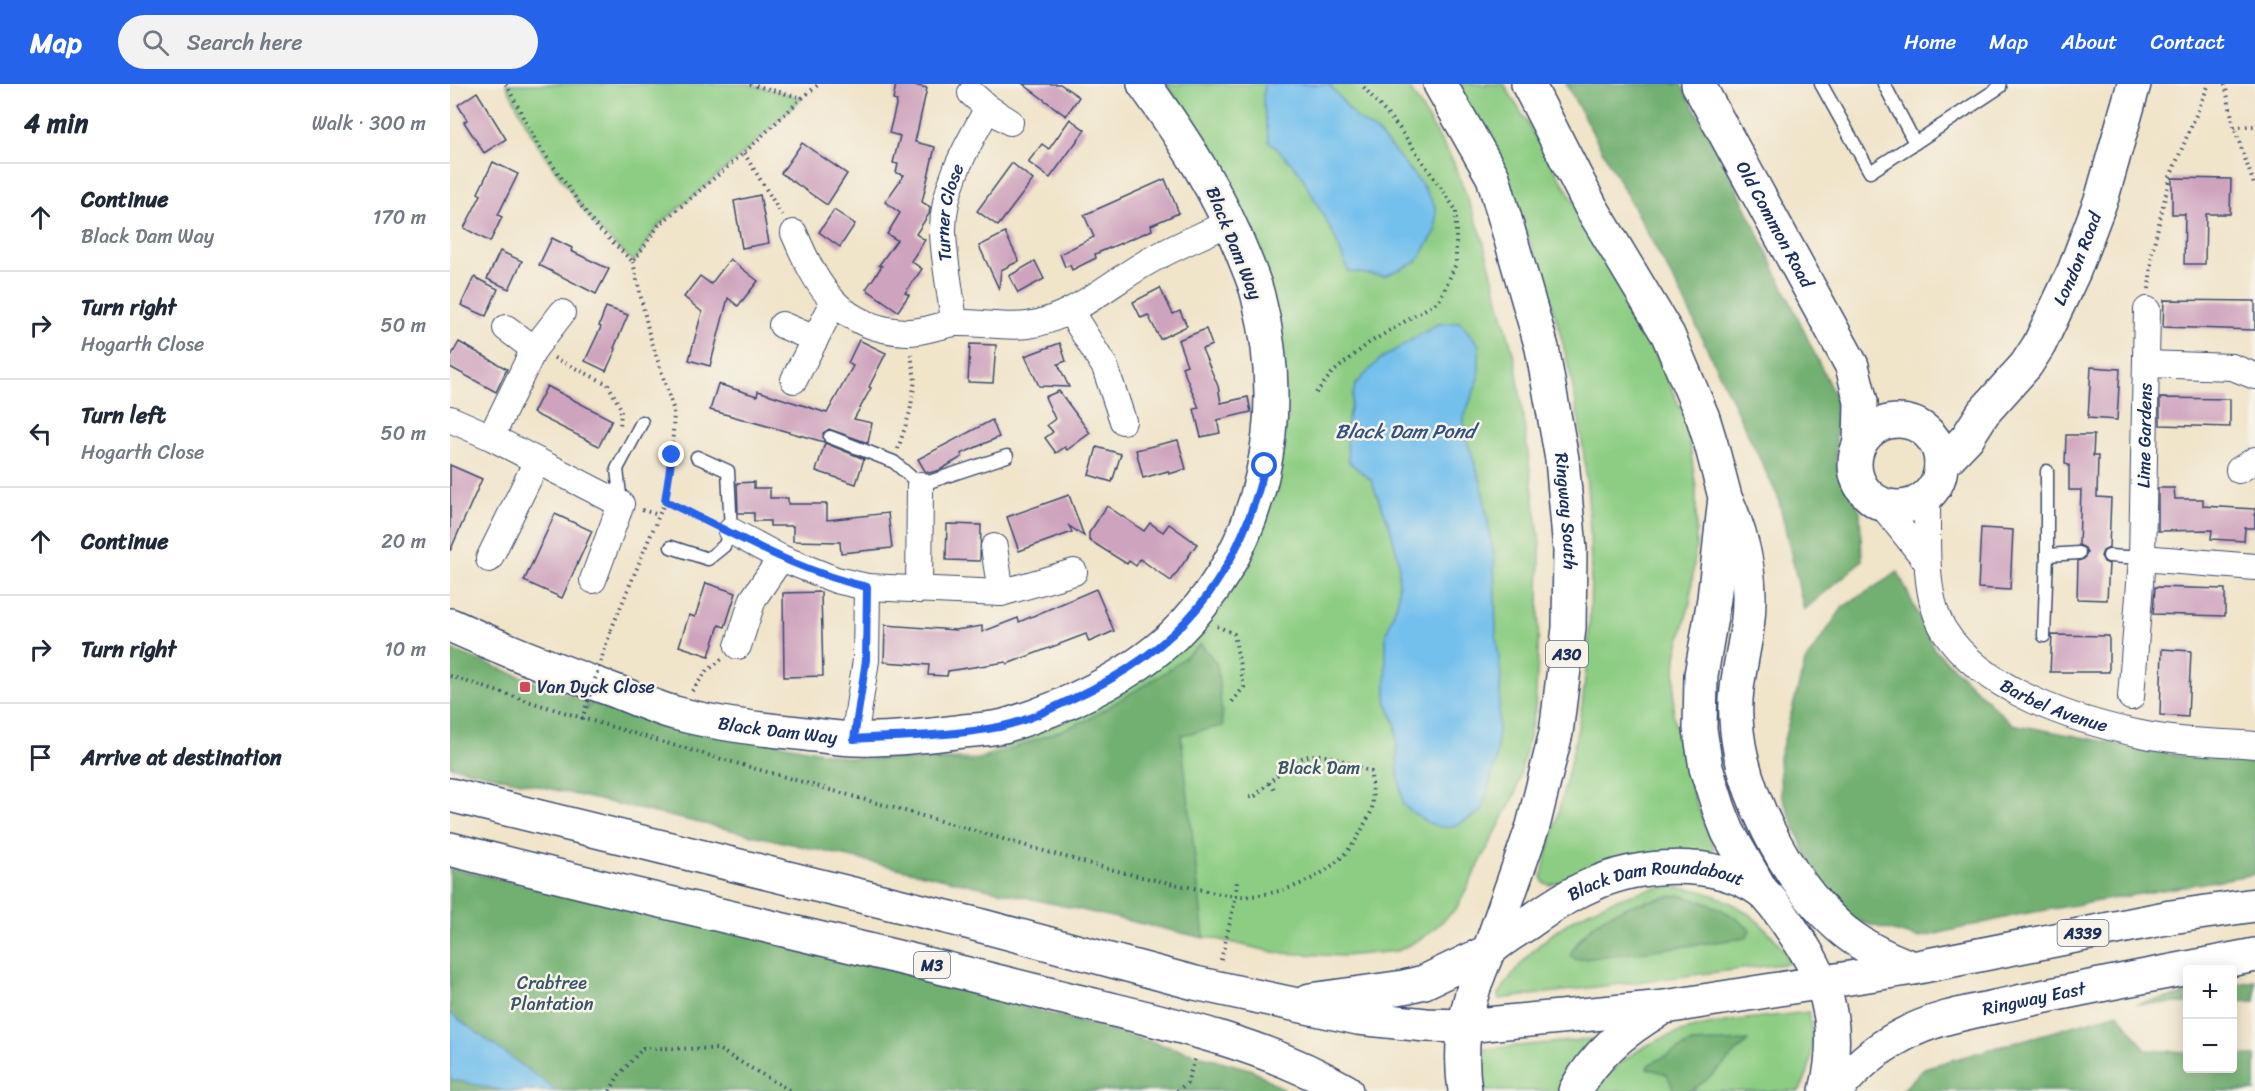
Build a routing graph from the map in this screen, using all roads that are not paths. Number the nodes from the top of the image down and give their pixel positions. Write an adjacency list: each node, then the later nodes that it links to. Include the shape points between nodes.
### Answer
1 (1144, 84): 11 (main road, Black Dam Way, via 1181,134)
2 (1440, 84): 70 (main road, Ringway South / A30, via 1493,177 1542,348 1562,459 1570,550 1569,628 1556,733 1533,826)
3 (1527, 84): 41 (main road, via 1591,207 1668,336 1703,418)
4 (1698, 84): 23 (main road, Old Common Road)
5 (1821, 84): 10 (lane, via 1870,172)
6 (1884, 84): 10 (lane)
7 (1999, 84): 10 (lane, via 2000,87)
8 (2134, 84): 26 (main road, London Road, via 2102,197 2074,271 2031,358)
9 (1010, 122): 17 (street, Turner Close, via 979,100 955,172 943,232)
10 (1915, 143)
11 (1230, 222): 15 (street, via 1145,263); 64 (main road, Black Dam Way, via 1258,294 1270,358 1272,419 1265,466 1251,516 1232,557 1200,607 1152,654 1102,686 1051,709 1001,727)
12 (794, 233): 13 (street, via 814,276)
13 (833, 303): 17 (street, via 865,323 907,332); 20 (street)
14 (2147, 310): 22 (street, Lime Gardens)
15 (1070, 311): 17 (street, via 1028,325); 28 (street, via 1114,374)
16 (562, 313): 21 (street)
17 (954, 323)
18 (782, 325): 20 (street)
19 (506, 328): 21 (street)
20 (815, 339): 25 (street)
21 (534, 349): 32 (street)
22 (2146, 364): 24 (street, via 2232,367); 51 (street, Lime Gardens)
23 (1851, 366): 30 (main road, Old Common Road, via 1881,393); 33 (main road, Old Common Road, via 1861,402)
24 (2255, 376)
25 (794, 380)
26 (1983, 413): 30 (main road, London Road, via 1957,424); 37 (main road, London Road, via 1967,438)
27 (450, 419): 32 (street)
28 (1124, 421)
29 (642, 422): 42 (lane, via 617,469)
30 (1906, 424): 33 (main road, via 1873,429); 37 (main road, via 1932,438)
31 (830, 436): 39 (lane, via 894,462)
32 (491, 437): 36 (street)
33 (1860, 443): 43 (main road, via 1854,459 1855,472 1869,497)
34 (697, 456): 44 (lane, via 728,471)
35 (1007, 456): 39 (lane)
36 (537, 461): 42 (street); 52 (street)
37 (1941, 465): 40 (main road)
38 (2047, 471): 48 (lane)
39 (920, 485): 58 (street, via 908,538)
40 (1927, 496): 43 (main road, via 1900,507); 53 (street, Barbel Avenue)
41 (1725, 497): 68 (main road, via 1701,675 1700,729 1719,809); 72 (main road, via 1739,529 1749,576 1736,718 1754,797 1782,854 1826,914 1879,955)
42 (621, 504): 56 (street)
43 (1881, 504): 53 (street, Barbel Avenue)
44 (731, 531): 45 (lane, via 724,546 708,559); 50 (street)
45 (671, 547)
46 (994, 547): 59 (street)
47 (2079, 553): 48 (lane)
48 (2047, 555): 61 (lane)
49 (2109, 556): 51 (lane)
50 (781, 558): 57 (street, via 836,580); 62 (street, via 753,599)
51 (2142, 558): 54 (street); 63 (street, Lime Gardens)
52 (489, 559)
53 (1927, 562): 65 (street, Barbel Avenue, via 1934,602 1944,629 1984,673 2038,702 2091,722 2143,735)
54 (2255, 567)
55 (1074, 572): 59 (street)
56 (593, 580)
57 (867, 587): 58 (street); 64 (street, via 866,660)
58 (919, 590): 59 (street)
59 (1001, 593)
60 (450, 625): 64 (main road, Black Dam Way, via 529,660 675,713 757,729)
61 (2044, 636)
62 (738, 646)
63 (2131, 697)
64 (854, 739)
65 (2255, 745)
66 (450, 795): 74 (main road, via 970,923 1185,981)
67 (450, 849): 77 (main road, M3, via 1210,1036 1285,1061)
68 (1761, 890): 70 (main road, Black Dam Roundabout, via 1725,874 1699,868 1627,873 1576,892); 73 (main road, Black Dam Roundabout, via 1799,941)
69 (2255, 905): 72 (main road, A339, via 2171,917)
70 (1489, 951): 74 (main road, Black Dam Roundabout, via 1424,982); 76 (main road, via 1469,1000)
71 (2255, 956): 81 (main road, Ringway East, via 2070,990 1936,1021 1874,1052)
72 (1913, 968): 73 (main road, A339)
73 (1822, 983): 75 (main road); 80 (main road, Black Dam Roundabout, via 1833,1032 1833,1060)
74 (1288, 1003): 76 (main road, via 1358,1018)
75 (1665, 1007): 76 (main road); 79 (main road, via 1609,1046)
76 (1465, 1026): 78 (main road)
77 (1346, 1091)
78 (1466, 1091)
79 (1575, 1091)
80 (1826, 1091)
81 (1835, 1091)

